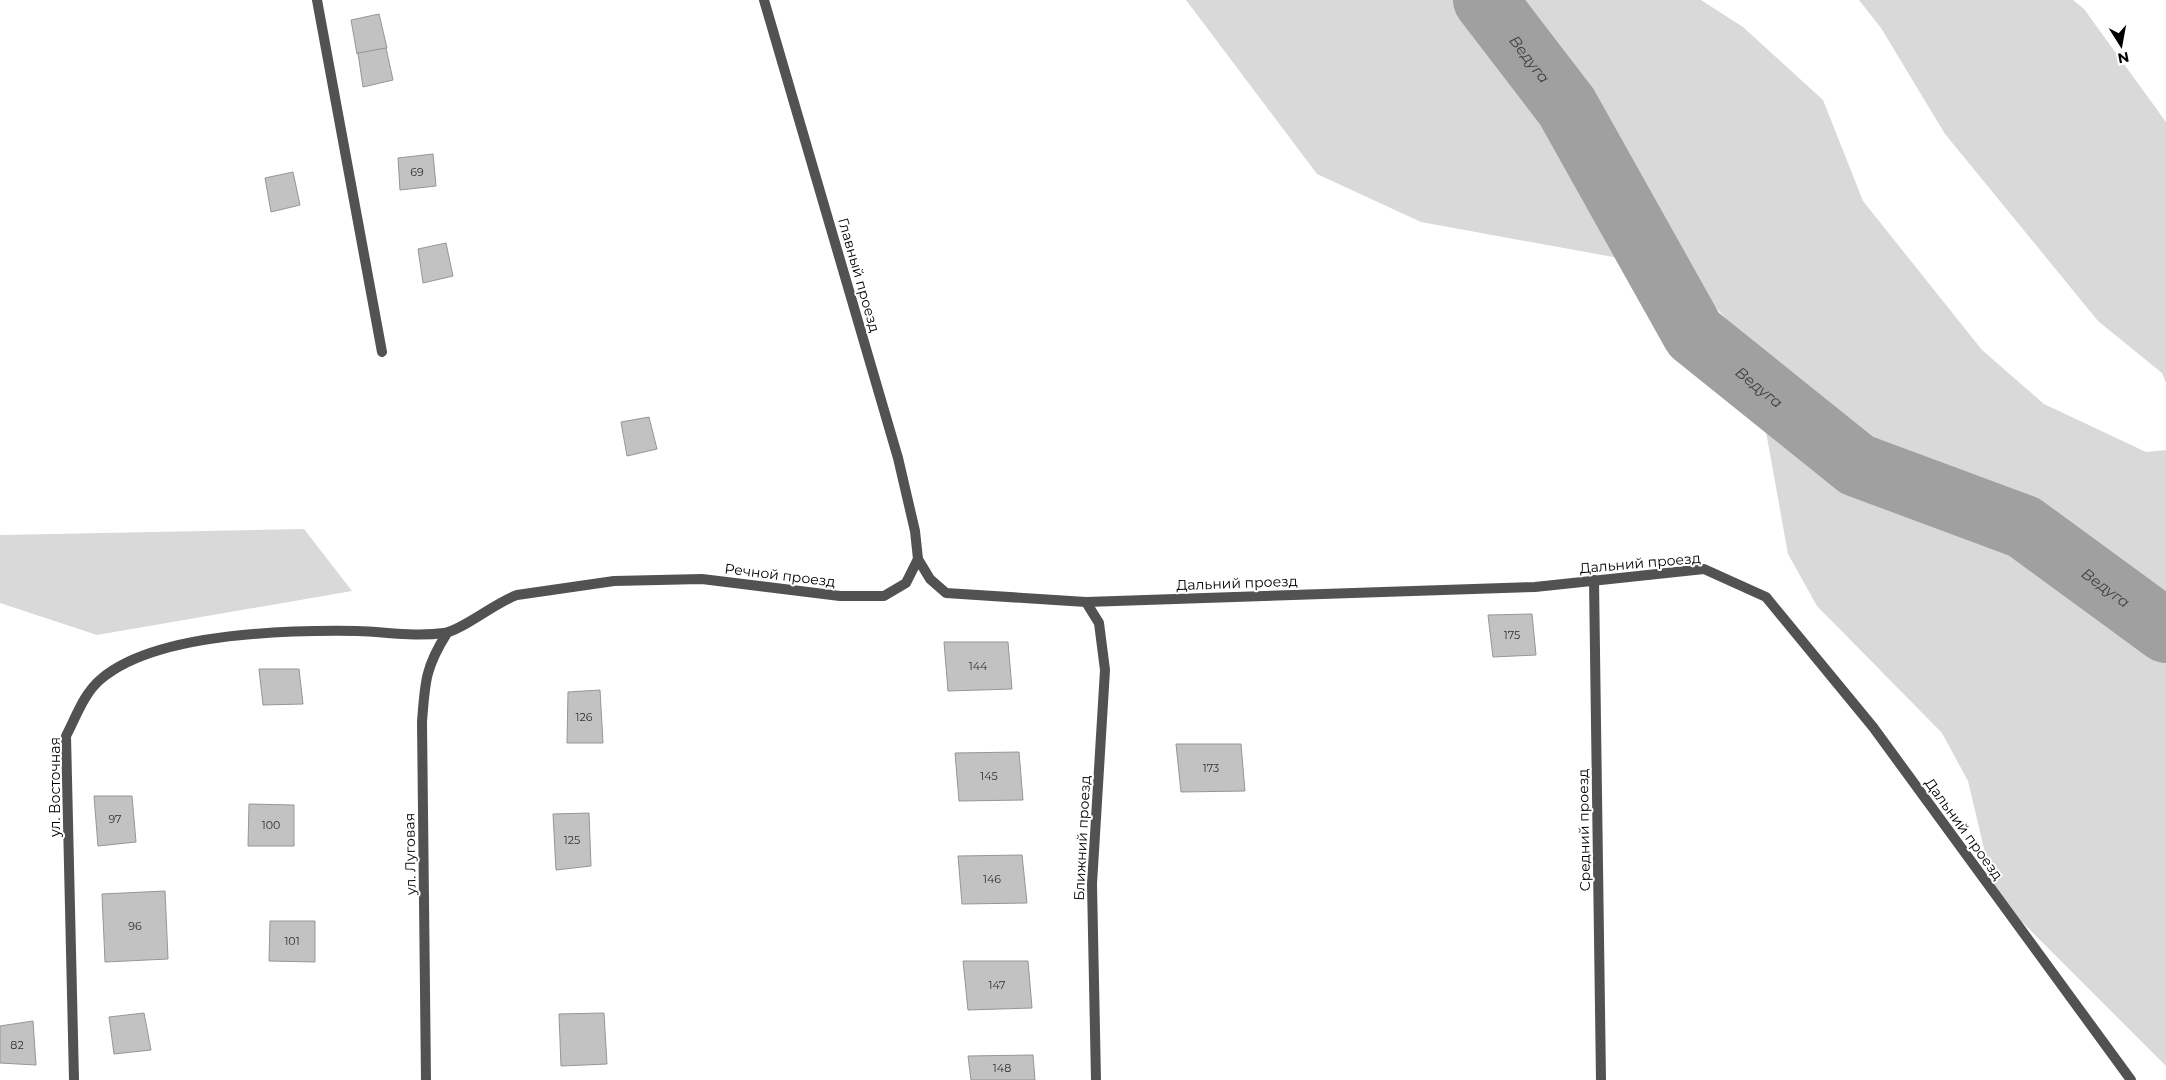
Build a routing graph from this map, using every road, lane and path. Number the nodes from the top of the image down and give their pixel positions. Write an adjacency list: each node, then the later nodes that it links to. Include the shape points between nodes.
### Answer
1 (317, 0): 3 (street)
2 (764, 0): 4 (street, Главный проезд, via 898,458)
3 (382, 352)
4 (918, 559): 6 (street, via 930,579 946,593); 7 (street, Речной проезд, via 906,584 884,596 840,596 702,579 614,581 504,599)
5 (1594, 580): 6 (street, Дальний проезд, via 1535,586); 8 (street, Дальний проезд, via 1704,570 1766,597 1873,727); 12 (street, Средний проезд)
6 (1086, 602): 11 (street, Ближний проезд, via 1099,623 1105,670 1092,884)
7 (447, 633): 9 (street, ул. Восточная, via 413,636 388,632 321,631 194,642 140,656 101,679 85,699 66,736); 10 (street, ул. Луговая, via 433,655 426,675 422,722)
8 (2120, 1065): 13 (street); 14 (street, Дальний проезд)
9 (74, 1080)
10 (426, 1080)
11 (1096, 1080)
12 (1601, 1080)
13 (2119, 1080)
14 (2131, 1080)

